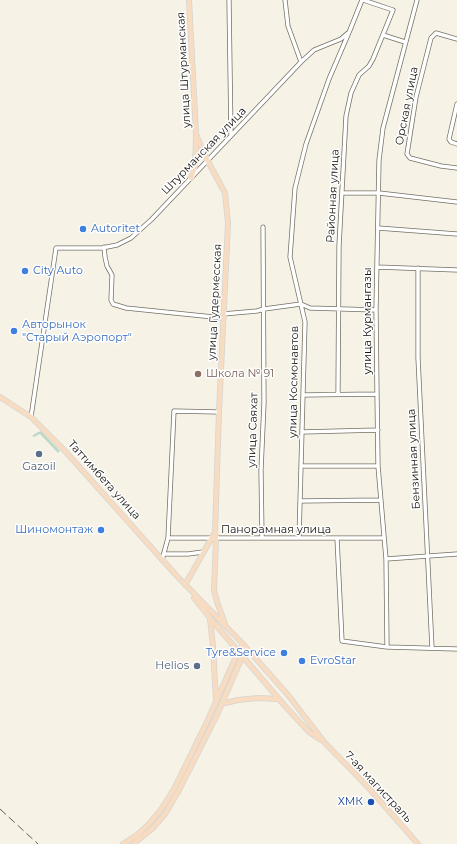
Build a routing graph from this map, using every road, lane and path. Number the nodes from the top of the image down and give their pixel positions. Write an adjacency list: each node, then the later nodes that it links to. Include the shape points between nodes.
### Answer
1 (189, 0): 12 (main road, улица Штурманская)
2 (229, 0): 13 (street)
3 (285, 0): 10 (street, via 288,26)
4 (362, 0): 6 (street, улица Космонавтов); 7 (street, Районная улица, via 392,10)
5 (417, 0): 9 (street, улица Курмангазы)
6 (350, 30): 10 (street, Штурманская улица, via 341,39 314,50); 28 (street, улица Космонавтов, via 306,144 295,188 290,257)
7 (383, 35): 9 (street); 18 (street, Районная улица, via 373,59 359,75 351,93 346,116)
8 (457, 39): 16 (street, Орская улица, via 436,33 431,38 416,97 407,154 410,158)
9 (405, 42): 19 (street, улица Курмангазы, via 383,128 379,160)
10 (301, 62): 13 (street, Штурманская улица)
11 (457, 104): 14 (street, via 449,139 450,142)
12 (196, 133): 15 (main road, улица Штурманская); 17 (main road, via 195,166)
13 (231, 136): 15 (street, Штурманская улица)
14 (457, 144)
15 (208, 161): 17 (street, Штурманская улица); 32 (main road, улица Гудермесская, via 225,193 228,223)
16 (457, 168)
17 (191, 178): 24 (street, Штурманская улица, via 131,238)
18 (342, 193): 19 (street); 30 (street, Районная улица)
19 (379, 193): 20 (street); 22 (street, улица Курмангазы)
20 (457, 202)
21 (263, 228): 29 (street, улица Саяхат)
22 (378, 228): 23 (street); 25 (street, улица Курмангазы)
23 (457, 234)
24 (104, 247): 32 (street, via 104,257 112,275 113,304 126,308); 38 (street, Штурманская улица, via 56,248)
25 (377, 266): 26 (street); 31 (street, улица Курмангазы)
26 (418, 268): 27 (street); 56 (street, Бензинная улица, via 418,358)
27 (457, 270)
28 (301, 304): 29 (street); 30 (street, via 310,308); 35 (street, улица Космонавтов, via 305,322)
29 (264, 309): 32 (street); 47 (street, улица Саяхат)
30 (338, 309): 31 (street); 33 (street, Районная улица)
31 (376, 310): 34 (street, улица Курмангазы)
32 (223, 316): 37 (main road, улица Гудермесская)
33 (338, 394): 34 (street); 35 (street)
34 (377, 394): 39 (street, улица Курмангазы)
35 (303, 395): 40 (street, улица Космонавтов)
36 (0, 397): 38 (main road, Таттимбета улица)
37 (219, 412): 45 (main road, улица Гудермесская); 46 (street, via 174,411)
38 (31, 417): 58 (main road, Таттимбета улица, via 72,458)
39 (378, 430): 40 (street); 42 (street, улица Курмангазы)
40 (302, 432): 41 (street, улица Космонавтов)
41 (301, 466): 42 (street); 44 (street, улица Космонавтов)
42 (378, 466): 43 (street, улица Курмангазы)
43 (380, 500): 44 (street); 50 (street, улица Курмангазы)
44 (300, 502): 48 (street, улица Космонавтов)
45 (215, 532): 51 (main road); 52 (main road, улица Гудермесская)
46 (168, 538): 51 (street, Панорамная улица); 54 (street)
47 (262, 538): 48 (street, Панорамная улица); 52 (street, Панорамная улица)
48 (299, 538): 49 (street, Панорамная улица)
49 (337, 538): 50 (street, Панорамная улица); 63 (street, via 342,641)
50 (384, 538): 57 (street, улица Курмангазы)
51 (210, 539): 52 (street, Панорамная улица); 53 (main road)
52 (216, 539): 61 (main road, улица Гудермесская, via 214,590)
53 (203, 552): 54 (street); 59 (main road)
54 (164, 554): 58 (street)
55 (457, 554): 56 (street)
56 (428, 556): 57 (street); 64 (street, Бензинная улица)
57 (386, 558): 63 (street, улица Курмангазы)
58 (162, 560): 59 (main road, Таттимбета улица)
59 (185, 585): 60 (main road); 61 (main road)
60 (210, 618): 67 (main road); 70 (main road)
61 (226, 626): 62 (main road)
62 (243, 644): 66 (main road); 67 (main road)
63 (387, 647): 64 (street)
64 (432, 648): 65 (street)
65 (457, 649)
66 (248, 650): 68 (main road); 72 (main road, via 288,695)
67 (238, 652): 68 (main road); 70 (main road)
68 (242, 657): 69 (main road); 71 (main road)
69 (278, 699): 71 (main road, via 258,698); 72 (main road, via 309,732)
70 (216, 701): 73 (main road, via 174,789 160,811 137,835)
71 (221, 704): 74 (main road, via 165,814 152,829)
72 (325, 743): 75 (main road, 7-ая магистраль)
73 (122, 844)
74 (133, 844)
75 (418, 844)

